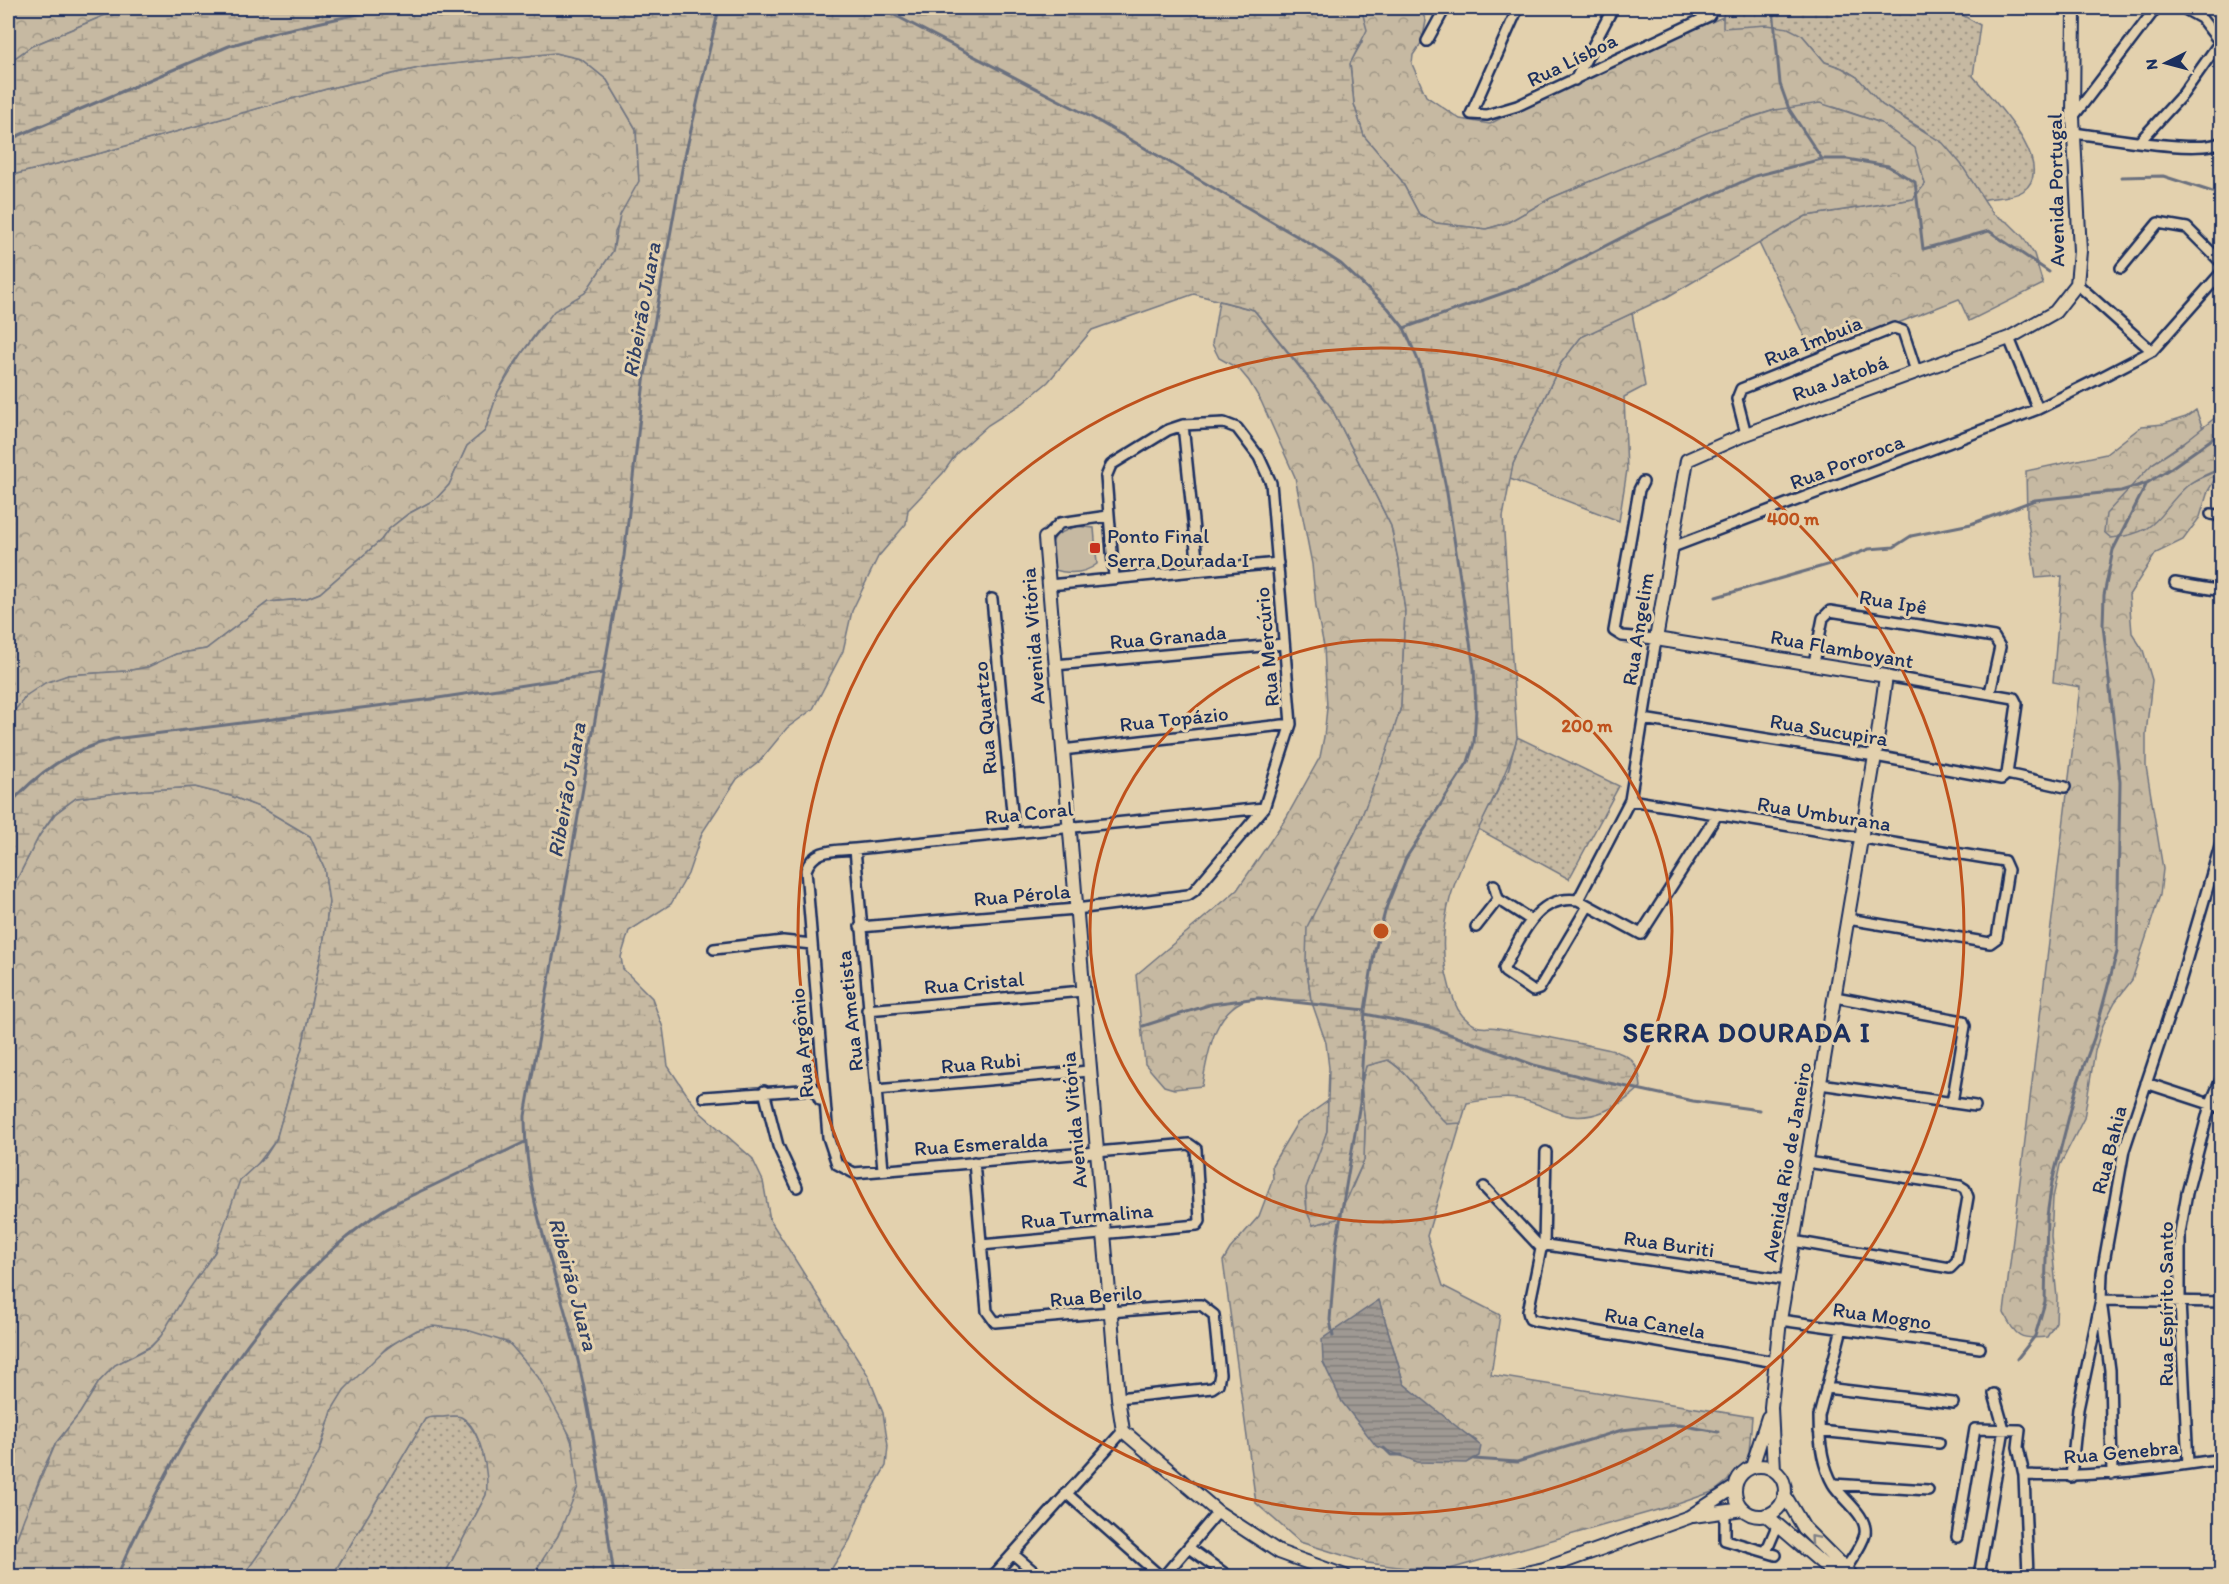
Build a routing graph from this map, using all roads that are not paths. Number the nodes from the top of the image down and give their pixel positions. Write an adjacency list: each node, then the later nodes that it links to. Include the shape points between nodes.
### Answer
1 (1445, 8): 8 (street)
2 (1518, 8): 10 (street, Rua Lísboa, via 1471,114 1487,115 1517,106)
3 (1612, 8): 10 (street)
4 (1714, 8): 10 (street, Rua Lísboa, via 1709,15)
5 (2074, 8): 11 (street, Avenida Portugal)
6 (2156, 8): 11 (street)
7 (2183, 8): 9 (street, via 2201,18)
8 (1427, 40)
9 (2221, 42): 13 (street, via 2183,94)
10 (1575, 80)
11 (2073, 117): 12 (street, Avenida Portugal)
12 (2074, 133): 13 (street); 18 (street, Avenida Portugal, via 2080,251)
13 (2141, 140): 14 (street, via 2206,148)
14 (2222, 141)
15 (2222, 263): 16 (street, via 2187,228 2158,223)
16 (2121, 268)
17 (2222, 272): 20 (street)
18 (2077, 284): 19 (street, Avenida Portugal, via 2055,312); 20 (street)
19 (2009, 338): 21 (street, Rua Jatobá); 22 (street)
20 (2152, 351): 22 (street, Rua Pororoca)
21 (1916, 371): 24 (street, Rua Jatobá); 24 (street, Rua Imbuia, via 1903,331 1894,328 1741,389 1737,399)
22 (2038, 409): 31 (street, Rua Pororoca)
23 (1183, 425): 28 (street, via 1111,465 1107,471); 32 (street, Rua Mercúrio, via 1231,424 1259,457 1270,483); 33 (street)
24 (1746, 434): 25 (street, Rua Jatobá)
25 (1687, 460): 31 (street, Rua Angelim)
26 (1643, 482): 39 (street, via 1614,631 1617,635)
27 (2211, 514): 29 (street)
28 (1108, 516): 30 (street, via 1060,523); 34 (street)
29 (2222, 516)
30 (1045, 538): 36 (street, Avenida Vitória)
31 (1670, 548): 39 (street, Rua Angelim)
32 (1278, 563): 33 (street); 40 (street, Rua Mercúrio)
33 (1198, 569): 34 (street)
34 (1114, 577): 36 (street)
35 (2175, 583): 37 (street)
36 (1049, 585): 42 (street, Avenida Vitória)
37 (2222, 591)
38 (992, 600): 55 (street, Rua Quartzo)
39 (1656, 639): 41 (street, Rua Flamboyant); 45 (street, Rua Angelim)
40 (1284, 644): 42 (street, Rua Granada); 46 (street, Rua Mercúrio)
41 (1814, 663): 43 (street, Rua Flamboyant); 44 (street, Rua Ipê, via 1822,618 1830,610 1994,637 2000,646)
42 (1055, 665): 47 (street, Avenida Vitória)
43 (1886, 676): 44 (street, Rua Flamboyant); 48 (street, Avenida Rio de Janeiro)
44 (1990, 693): 49 (street, Rua Flamboyant, via 2014,698 2018,704)
45 (1643, 719): 48 (street, Rua Sucupira); 51 (street, Rua Angelim)
46 (1291, 724): 47 (street, Rua Topázio); 52 (street, Rua Mercúrio)
47 (1062, 750): 54 (street, Avenida Vitória)
48 (1875, 756): 49 (street, Rua Sucupira, via 2001,779); 56 (street, Avenida Rio de Janeiro)
49 (2007, 774): 50 (street)
50 (2065, 787)
51 (1630, 800): 53 (street, Rua Umburana); 63 (street, Rua Angelim)
52 (1264, 808): 54 (street, Rua Coral); 61 (street, Rua Mercúrio)
53 (1717, 815): 56 (street, Rua Umburana); 64 (street, via 1641,934)
54 (1069, 827): 55 (street, Rua Coral); 65 (street, Avenida Vitória)
55 (1014, 832): 58 (street, Rua Coral)
56 (1862, 838): 66 (street, Avenida Rio de Janeiro); 66 (street, Rua Umburana, via 2004,861 2008,870 1996,938 1990,943)
57 (2222, 839): 77 (street, Rua Bahia)
58 (855, 849): 59 (street, Rua Coral, via 816,854); 68 (street, Rua Ametista)
59 (806, 870): 70 (street, Rua Argônio)
60 (1494, 885): 62 (street)
61 (1188, 895): 65 (street, Rua Pérola)
62 (1498, 899): 67 (street); 69 (street)
63 (1578, 900): 64 (street); 67 (street, via 1568,898 1539,909)
64 (1588, 906): 67 (street, via 1539,988 1533,991 1504,968)
65 (1076, 909): 68 (street, Rua Pérola); 72 (street, Avenida Vitória)
66 (1848, 919): 73 (street, Avenida Rio de Janeiro)
67 (1530, 920)
68 (860, 927): 74 (street, Rua Ametista)
69 (1476, 927)
70 (812, 944): 71 (street, via 783,941); 86 (street, Rua Argônio)
71 (714, 948)
72 (1083, 991): 74 (street, Rua Cristal); 75 (street, Avenida Vitória)
73 (1834, 997): 78 (street, Avenida Rio de Janeiro); 82 (street, via 1963,1022)
74 (867, 1010): 79 (street, Rua Ametista)
75 (1089, 1071): 79 (street, Rua Rubi); 88 (street, Avenida Vitória)
76 (2222, 1077): 83 (street, Rua Espírito Santo)
77 (2146, 1083): 83 (street); 100 (street, Rua Bahia, via 2124,1150 2102,1273)
78 (1820, 1084): 82 (street); 89 (street, Avenida Rio de Janeiro)
79 (876, 1090): 91 (street, Rua Ametista)
80 (764, 1091): 81 (street); 86 (street, via 817,1089); 92 (street, via 778,1146)
81 (704, 1097)
82 (1952, 1103): 84 (street)
83 (2210, 1105): 85 (street); 101 (street, Rua Espírito Santo, via 2180,1233)
84 (1975, 1107)
85 (2222, 1108)
86 (828, 1137): 91 (street, Rua Argônio, via 837,1164 854,1173)
87 (1546, 1152): 98 (street)
88 (1097, 1153): 90 (street, Rua Esmeralda); 94 (street, Rua Esmeralda, via 1189,1144 1195,1147 1201,1217); 95 (street, Avenida Vitória)
89 (1807, 1161): 96 (street, Avenida Rio de Janeiro); 96 (street, via 1965,1189 1968,1197 1953,1267)
90 (974, 1162): 91 (street, Rua Esmeralda); 97 (street)
91 (883, 1169)
92 (797, 1187)
93 (1484, 1187): 98 (street)
94 (1197, 1225): 95 (street, Rua Turmalina)
95 (1103, 1232): 97 (street, Rua Turmalina); 103 (street, Avenida Vitória)
96 (1793, 1241): 99 (street, Avenida Rio de Janeiro)
97 (981, 1245): 103 (street, Rua Berilo, via 987,1311 995,1322)
98 (1544, 1246): 99 (street, Rua Buriti); 107 (street, Rua Canela, via 1528,1312 1530,1318)
99 (1787, 1280): 104 (street, Avenida Rio de Janeiro)
100 (2101, 1300): 101 (street); 121 (street, via 2110,1370); 123 (street, Rua Bahia, via 2078,1409)
101 (2180, 1301): 102 (street); 118 (street, Rua Espírito Santo)
102 (2222, 1302)
103 (1110, 1313): 110 (street, Avenida Vitória); 110 (street, Rua Berilo, via 1201,1305 1211,1311 1216,1326 1220,1380 1212,1388)
104 (1780, 1320): 105 (street, Rua Mogno); 107 (street, Avenida Rio de Janeiro)
105 (1842, 1328): 106 (street, Rua Mogno); 108 (street)
106 (1980, 1348)
107 (1775, 1362): 112 (street, Avenida Rio de Janeiro)
108 (1826, 1388): 111 (street); 115 (street)
109 (1994, 1394): 113 (street)
110 (1118, 1398): 114 (street, Avenida Vitória)
111 (1953, 1403)
112 (1771, 1407): 119 (street, Avenida Rio de Janeiro); 120 (street, Avenida Rio de Janeiro)
113 (2004, 1429): 122 (street, via 2020,1430 2018,1447); 135 (street, via 1975,1429); 146 (street)
114 (1123, 1431): 127 (street); 130 (street)
115 (1819, 1431): 116 (street); 124 (street)
116 (1939, 1443)
117 (2222, 1459): 118 (street, Rua Genebra)
118 (2188, 1464): 121 (street, Rua Genebra)
119 (1752, 1467): 120 (street); 125 (street, via 1741,1475)
120 (1774, 1470): 128 (street, via 1783,1481)
121 (2112, 1474): 123 (street, Rua Genebra)
122 (2024, 1475): 123 (street, Rua Genebra); 147 (street)
123 (2071, 1477)
124 (1833, 1484): 126 (street); 139 (street, via 1865,1529)
125 (1735, 1487): 129 (street, via 1736,1499); 133 (street)
126 (1928, 1490)
127 (1065, 1493): 137 (street); 142 (street)
128 (1784, 1494): 132 (street, via 1778,1508); 139 (street, one-way to 128, via 1804,1528)
129 (1743, 1509): 131 (street); 132 (street, via 1754,1515)
130 (1218, 1512): 136 (street); 144 (street, via 1279,1552)
131 (1725, 1512): 133 (street); 134 (street, via 1725,1540 1771,1553)
132 (1766, 1515): 134 (street)
133 (1689, 1517): 138 (street)
134 (1778, 1526): 139 (street)
135 (1957, 1537)
136 (1189, 1548): 142 (street); 143 (street)
137 (1013, 1554): 140 (street); 141 (street)
138 (1545, 1573): 145 (street)
139 (1845, 1574)
140 (993, 1576)
141 (1039, 1576)
142 (1162, 1576)
143 (1228, 1576)
144 (1345, 1576)
145 (1512, 1576)
146 (1979, 1576)
147 (2028, 1576)

